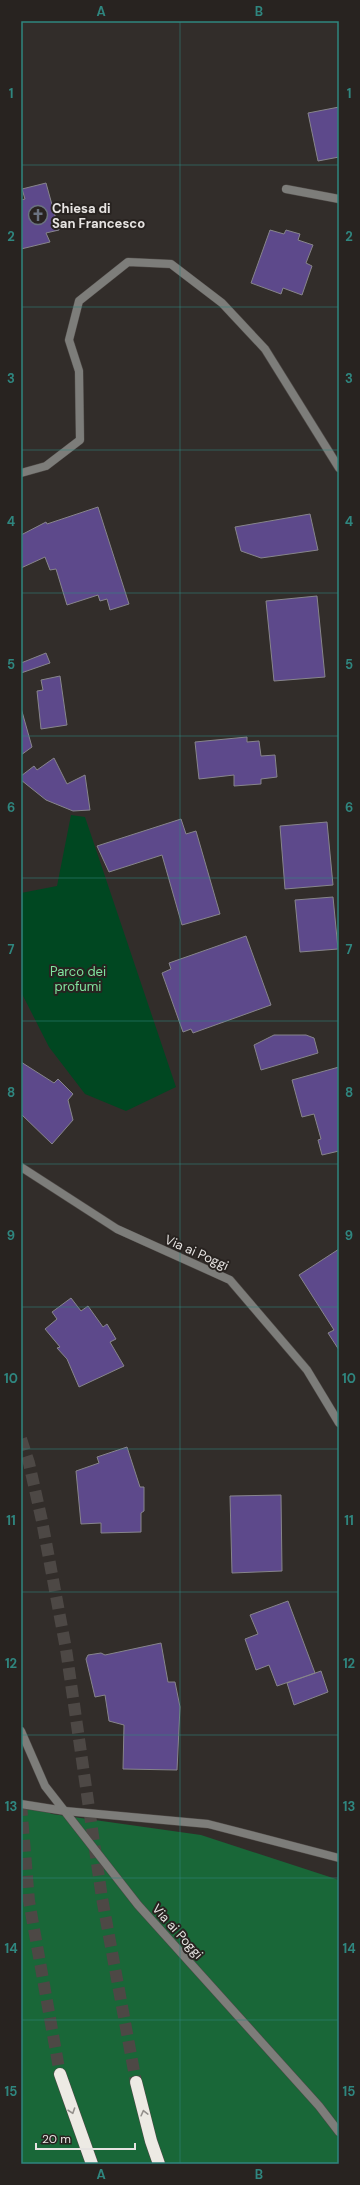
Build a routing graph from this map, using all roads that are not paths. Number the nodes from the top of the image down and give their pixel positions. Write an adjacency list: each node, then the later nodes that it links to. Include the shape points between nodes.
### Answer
1 (286, 189): 2 (street)
2 (339, 199)
3 (339, 468): 4 (street, via 265,349 222,302 171,264 128,262 79,301 70,334 69,340 79,371 80,440 46,466)
4 (21, 473)
5 (21, 1167): 6 (street, Via ai Poggi, via 117,1230 230,1280 307,1370)
6 (339, 1423)
7 (21, 1731): 9 (street, Via ai Poggi, via 45,1786)
8 (21, 1804): 9 (street)
9 (65, 1811): 10 (street, via 208,1824); 13 (street, Via ai Poggi, via 138,1904 314,2100)
10 (339, 1858)
11 (60, 2074): 14 (highway, one-way to 14)
12 (136, 2082): 15 (highway, one-way to 12, via 150,2141)
13 (339, 2132)
14 (92, 2164)
15 (159, 2164)

